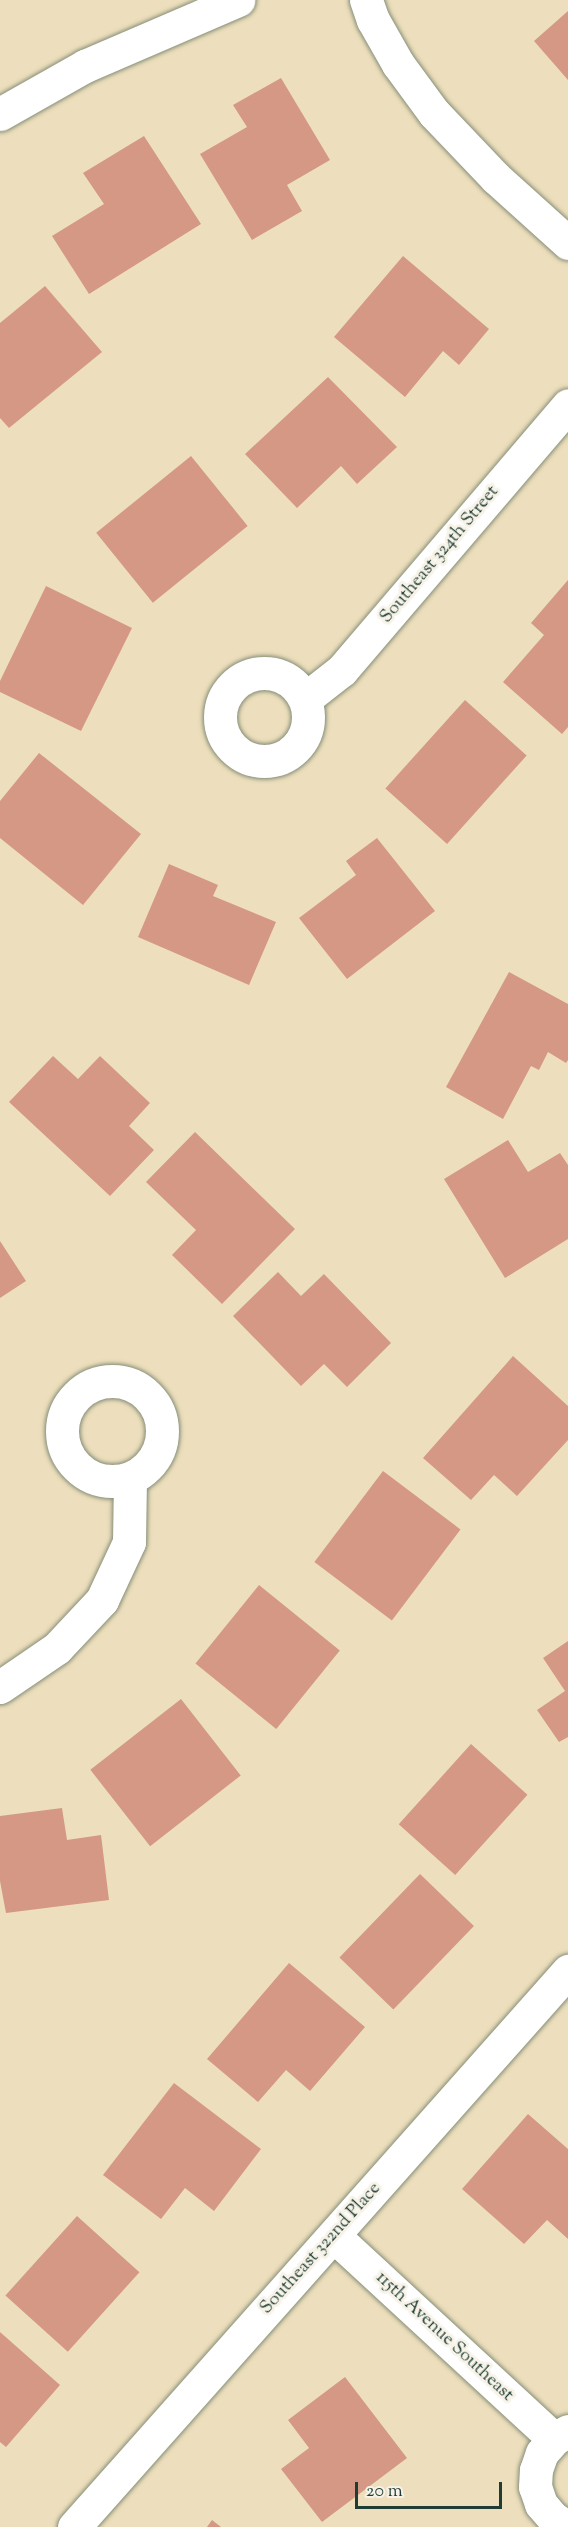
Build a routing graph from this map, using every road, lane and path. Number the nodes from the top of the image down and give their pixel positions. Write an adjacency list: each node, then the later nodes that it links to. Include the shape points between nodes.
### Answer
1 (238, 0): 3 (street, via 85,66)
2 (366, 0): 4 (street, via 398,64 434,113 496,178)
3 (0, 114)
4 (568, 243)
5 (568, 405): 6 (street, Southeast 324th Street, via 342,670)
6 (305, 699)
7 (130, 1478): 8 (street, via 129,1542 102,1600 57,1648)
8 (0, 1687)
9 (568, 1971): 10 (street, Southeast 322nd Place)
10 (333, 2235): 11 (street, 115th Avenue Southeast); 12 (street, Southeast 322nd Place)
11 (561, 2435): 13 (street, 115th Avenue Southeast, via 542,2453 536,2487 541,2504)
12 (74, 2527)
13 (567, 2527)

